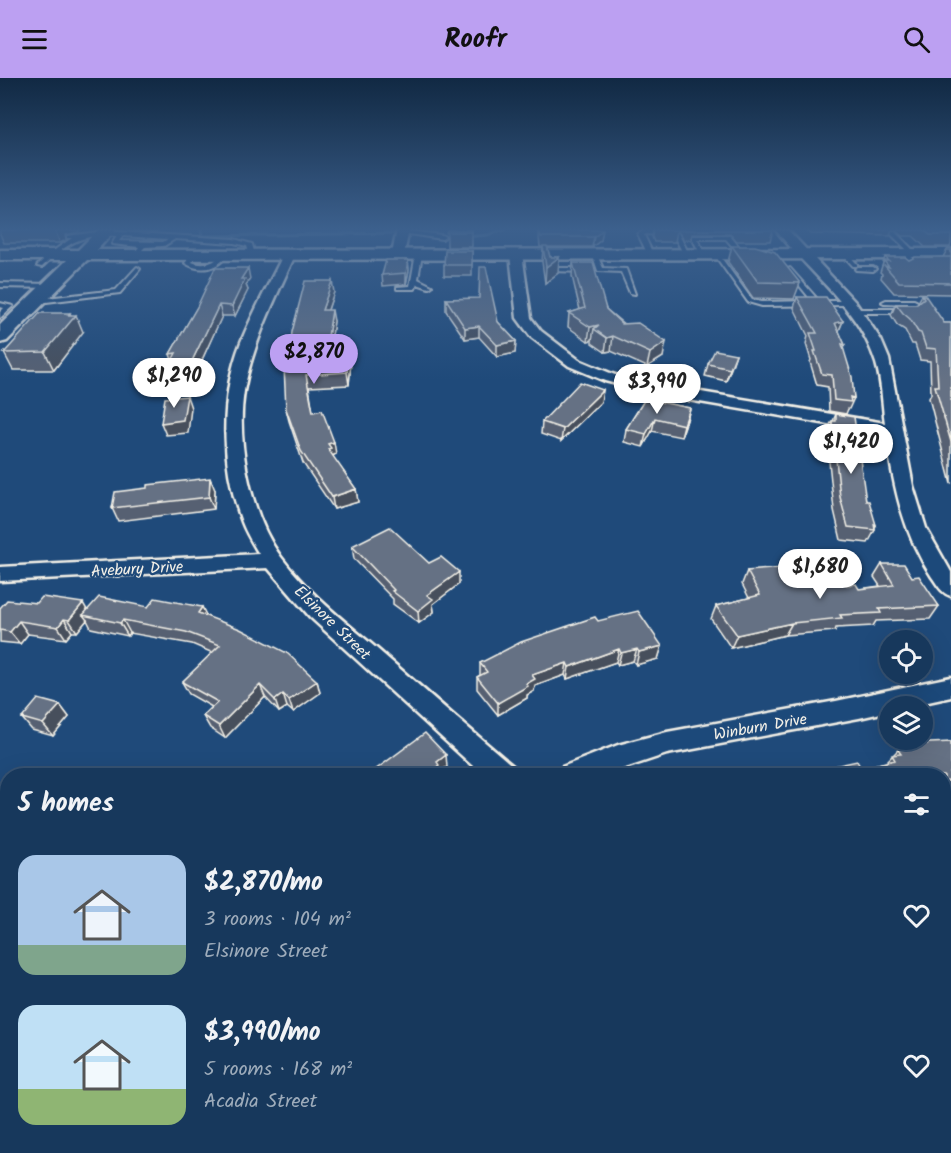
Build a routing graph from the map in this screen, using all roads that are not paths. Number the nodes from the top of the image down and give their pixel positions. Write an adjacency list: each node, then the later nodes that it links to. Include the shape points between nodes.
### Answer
1 (58, 280): 11 (main road)
2 (125, 280): 15 (lane)
3 (278, 280): 25 (street, Elsinore Street, via 249,343 236,393 234,434 239,479 252,523)
4 (518, 280): 24 (street, via 524,318 536,334 574,363 610,378 658,390)
5 (628, 280): 16 (lane)
6 (729, 280): 19 (lane, via 750,301)
7 (797, 280): 19 (lane)
8 (828, 280): 21 (street)
9 (416, 281): 12 (lane); 13 (lane, via 413,288)
10 (0, 285): 11 (lane)
11 (52, 286): 17 (main road)
12 (429, 286)
13 (399, 288)
14 (129, 291): 15 (lane)
15 (118, 292): 17 (lane)
16 (633, 293)
17 (38, 301): 22 (main road)
18 (886, 302): 21 (lane, via 910,302 912,309)
19 (817, 303): 21 (lane)
20 (0, 304): 22 (lane, via 9,306)
21 (852, 307): 24 (street, via 872,333 883,361)
22 (6, 319): 23 (main road)
23 (0, 337)
24 (894, 430): 27 (street, via 902,488 918,534)
25 (273, 561): 26 (street, Avebury Drive); 29 (street, Elsinore Street, via 318,611)
26 (0, 574)
27 (951, 588)
28 (951, 687): 30 (street, Winburn Drive, via 862,708 656,744)
29 (495, 768)
30 (587, 768)

